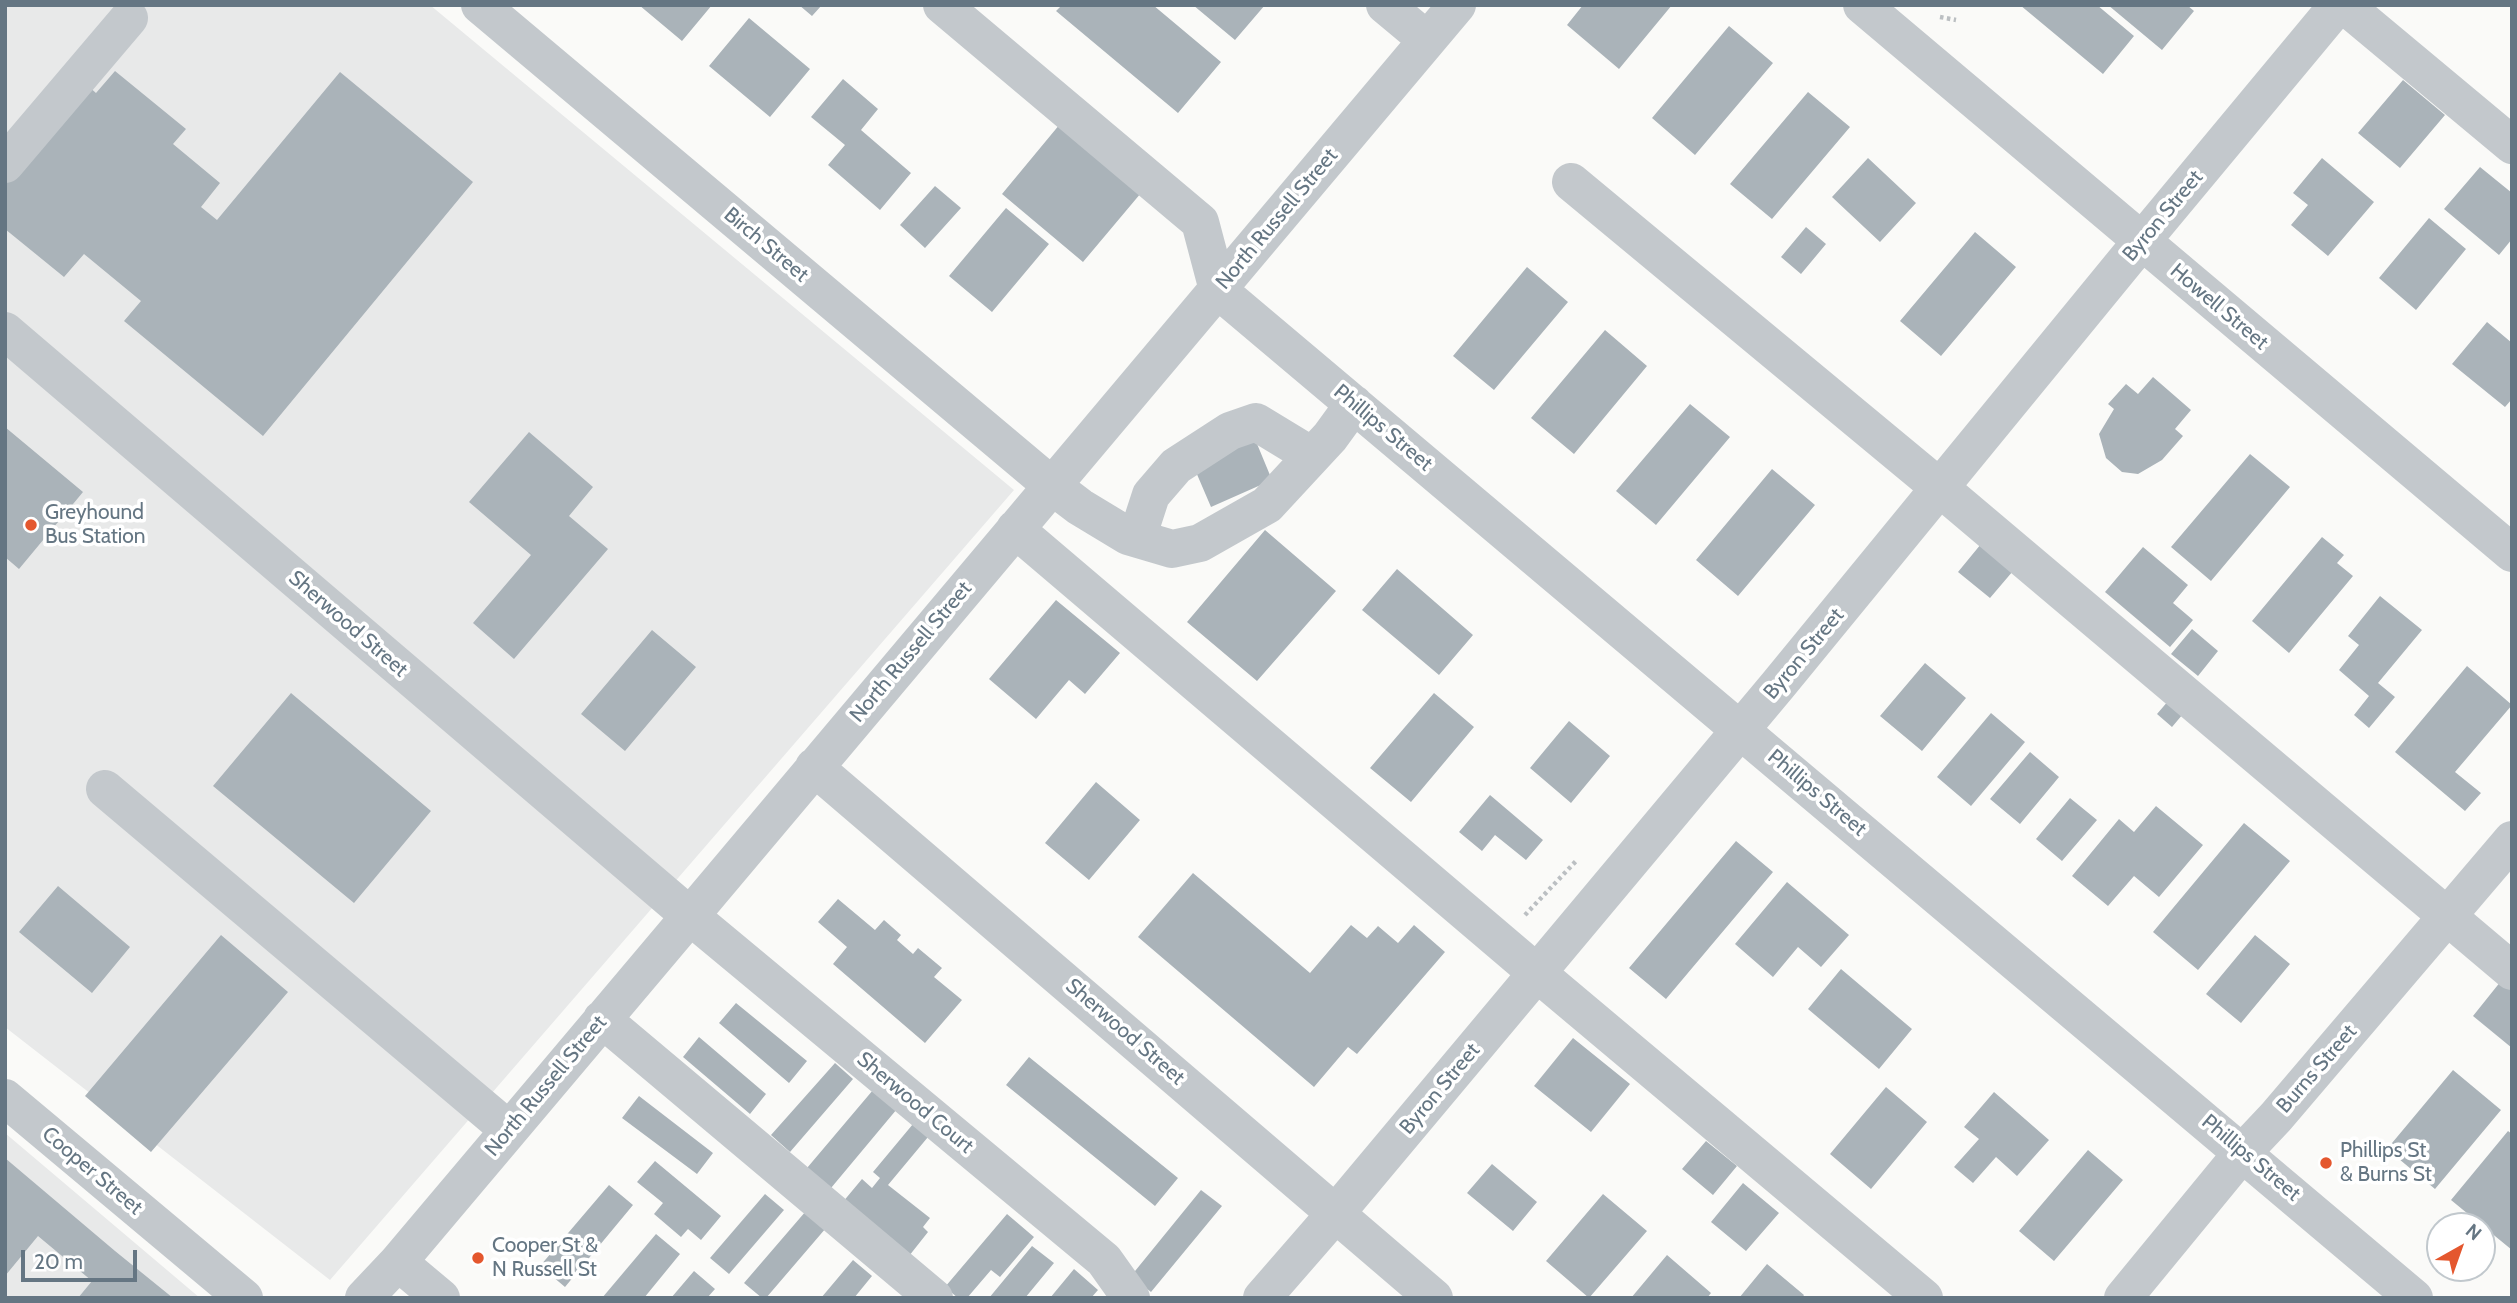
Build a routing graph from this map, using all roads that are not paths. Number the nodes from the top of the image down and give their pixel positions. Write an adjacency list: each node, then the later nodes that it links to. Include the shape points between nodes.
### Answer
1 (480, 5): 18 (street, Birch Street)
2 (942, 5): 14 (street, via 1200,222)
3 (1385, 5): 9 (street)
4 (1457, 5): 9 (street, North Russell Street)
5 (1862, 5): 13 (street, Howell Street)
6 (2338, 5): 13 (street, Byron Street)
7 (2344, 5): 10 (street)
8 (129, 18): 11 (street)
9 (1427, 40): 14 (street, North Russell Street)
10 (2512, 145)
11 (5, 164)
12 (1571, 182): 19 (street)
13 (2141, 242): 19 (street, Byron Street); 22 (street, Howell Street)
14 (1218, 290): 16 (street, Phillips Street); 18 (street, North Russell Street)
15 (5, 331): 27 (street, Sherwood Street)
16 (1354, 404): 17 (street, Birch Street); 23 (street, Phillips Street)
17 (1312, 456): 21 (street, Birch Street, via 1267,505 1200,543 1172,549); 21 (street, via 1256,422 1230,431 1176,466 1151,495)
18 (1051, 485): 20 (street, North Russell Street); 21 (street, Birch Street, via 1080,508)
19 (1940, 488): 23 (street, Byron Street); 28 (street)
20 (1015, 529): 24 (street, North Russell Street); 30 (street)
21 (1137, 538)
22 (2512, 553)
23 (1741, 729): 30 (street, Byron Street); 34 (street, Phillips Street)
24 (814, 767): 27 (street, North Russell Street); 35 (street, Sherwood Street)
25 (105, 789): 33 (street)
26 (2512, 840): 28 (street, Burns Street)
27 (690, 916): 31 (street, North Russell Street); 41 (street, Sherwood Court, via 1104,1260)
28 (2447, 916): 29 (street); 34 (street, Burns Street)
29 (2512, 971)
30 (1537, 973): 35 (street, Byron Street); 44 (street)
31 (602, 1019): 33 (street, North Russell Street); 40 (street)
32 (5, 1098): 37 (street, Cooper Street)
33 (509, 1130): 36 (street, North Russell Street)
34 (2243, 1152): 45 (street, Burns Street); 46 (street, Phillips Street)
35 (1336, 1213): 42 (street, Byron Street); 43 (street, Sherwood Street)
36 (398, 1262): 38 (street, North Russell Street); 39 (street)
37 (244, 1298)
38 (364, 1298)
39 (441, 1298)
40 (934, 1298)
41 (1131, 1298)
42 (1262, 1298)
43 (1434, 1298)
44 (1924, 1298)
45 (2123, 1298)
46 (2414, 1298)

